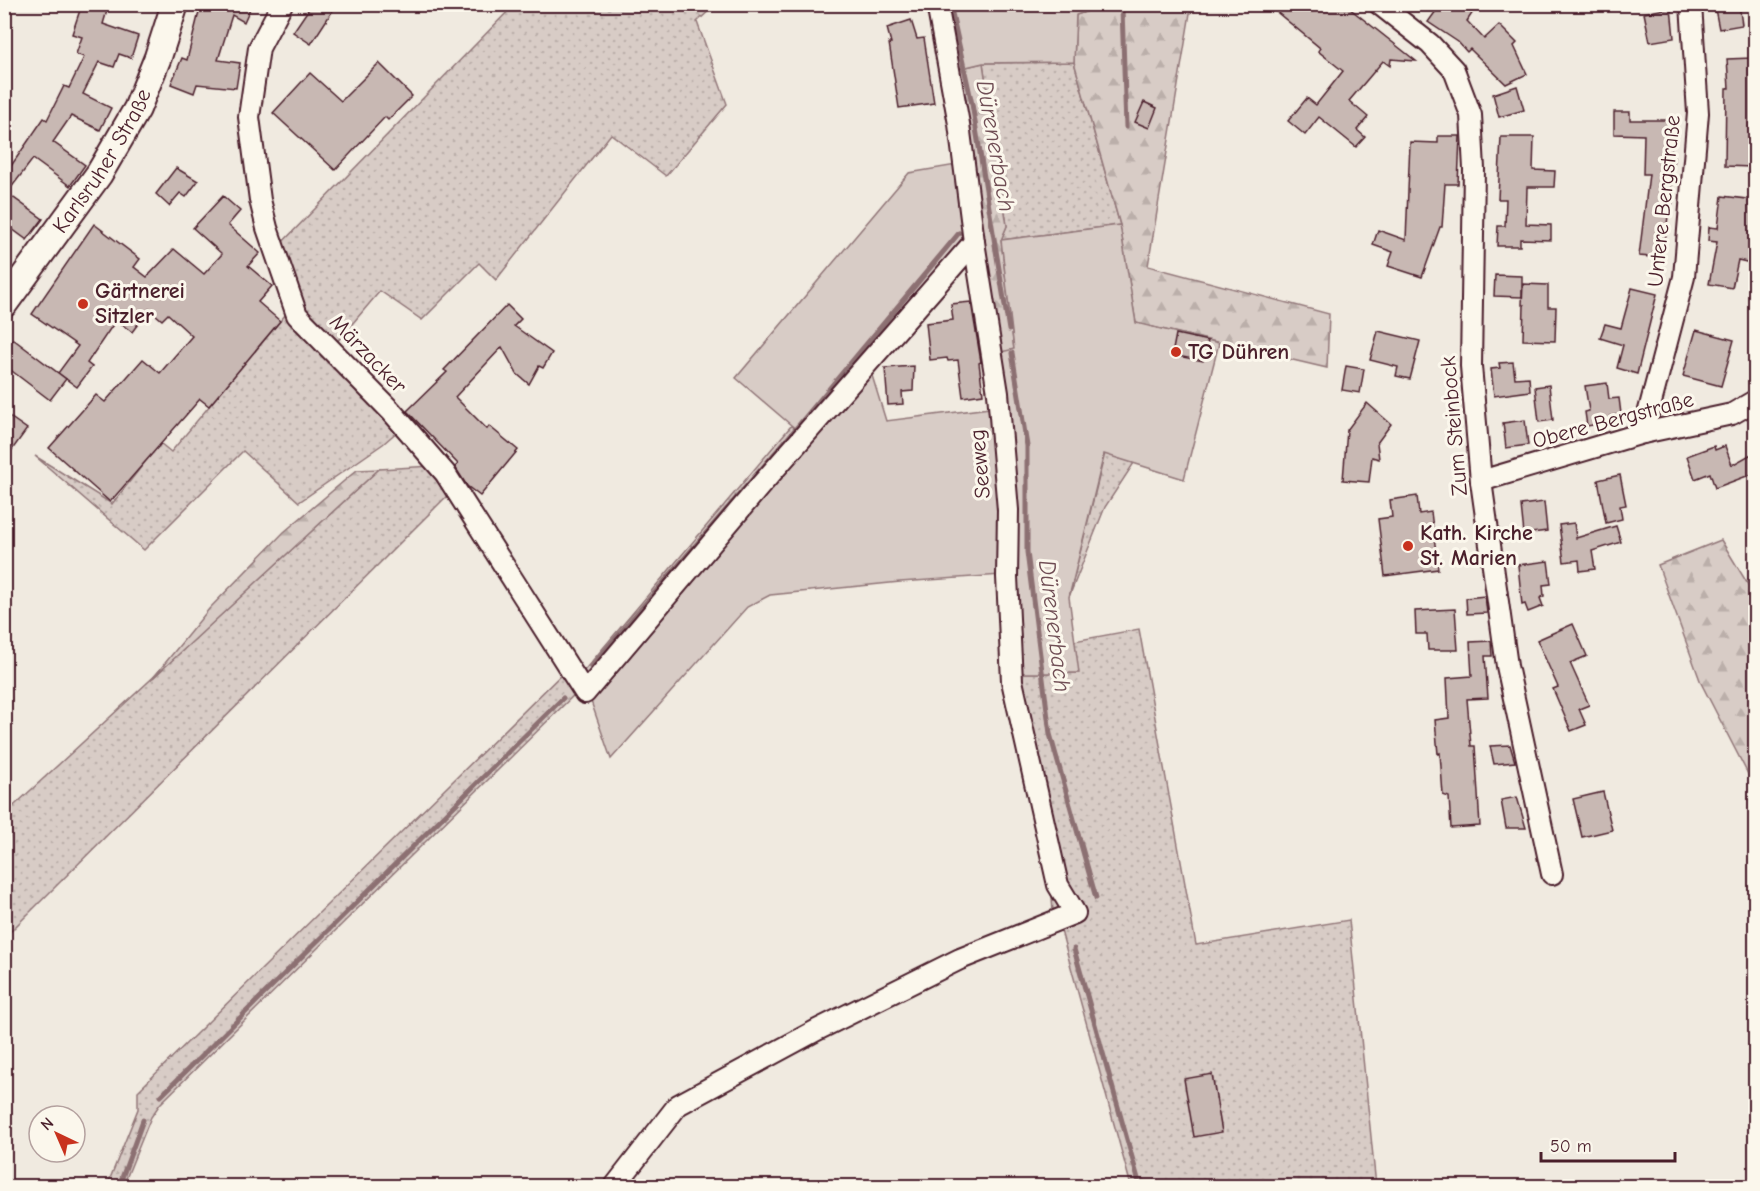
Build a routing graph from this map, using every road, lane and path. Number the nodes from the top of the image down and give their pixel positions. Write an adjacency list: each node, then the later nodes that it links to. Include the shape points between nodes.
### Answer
1 (175, 4): 7 (main road, Karlsruher Straße, via 132,118 99,174)
2 (282, 4): 6 (street, Märzacker, via 259,48 249,117 260,200 297,315 445,473 585,693)
3 (937, 4): 6 (street, Seeweg, via 959,124)
4 (1379, 4): 10 (street, Zum Steinbock, via 1430,44 1454,70 1471,115 1471,366)
5 (1690, 4): 9 (street, Untere Bergstraße, via 1698,113 1684,277)
6 (974, 242): 12 (street, Seeweg, via 998,393 1008,510 1012,681 1058,885 1075,913 960,958 678,1105)
7 (4, 304)
8 (1755, 400): 9 (street, Obere Bergstraße, via 1732,414)
9 (1642, 433): 10 (street, Obere Bergstraße)
10 (1481, 481): 11 (street, Zum Steinbock, via 1507,666)
11 (1552, 874)
12 (615, 1186)

